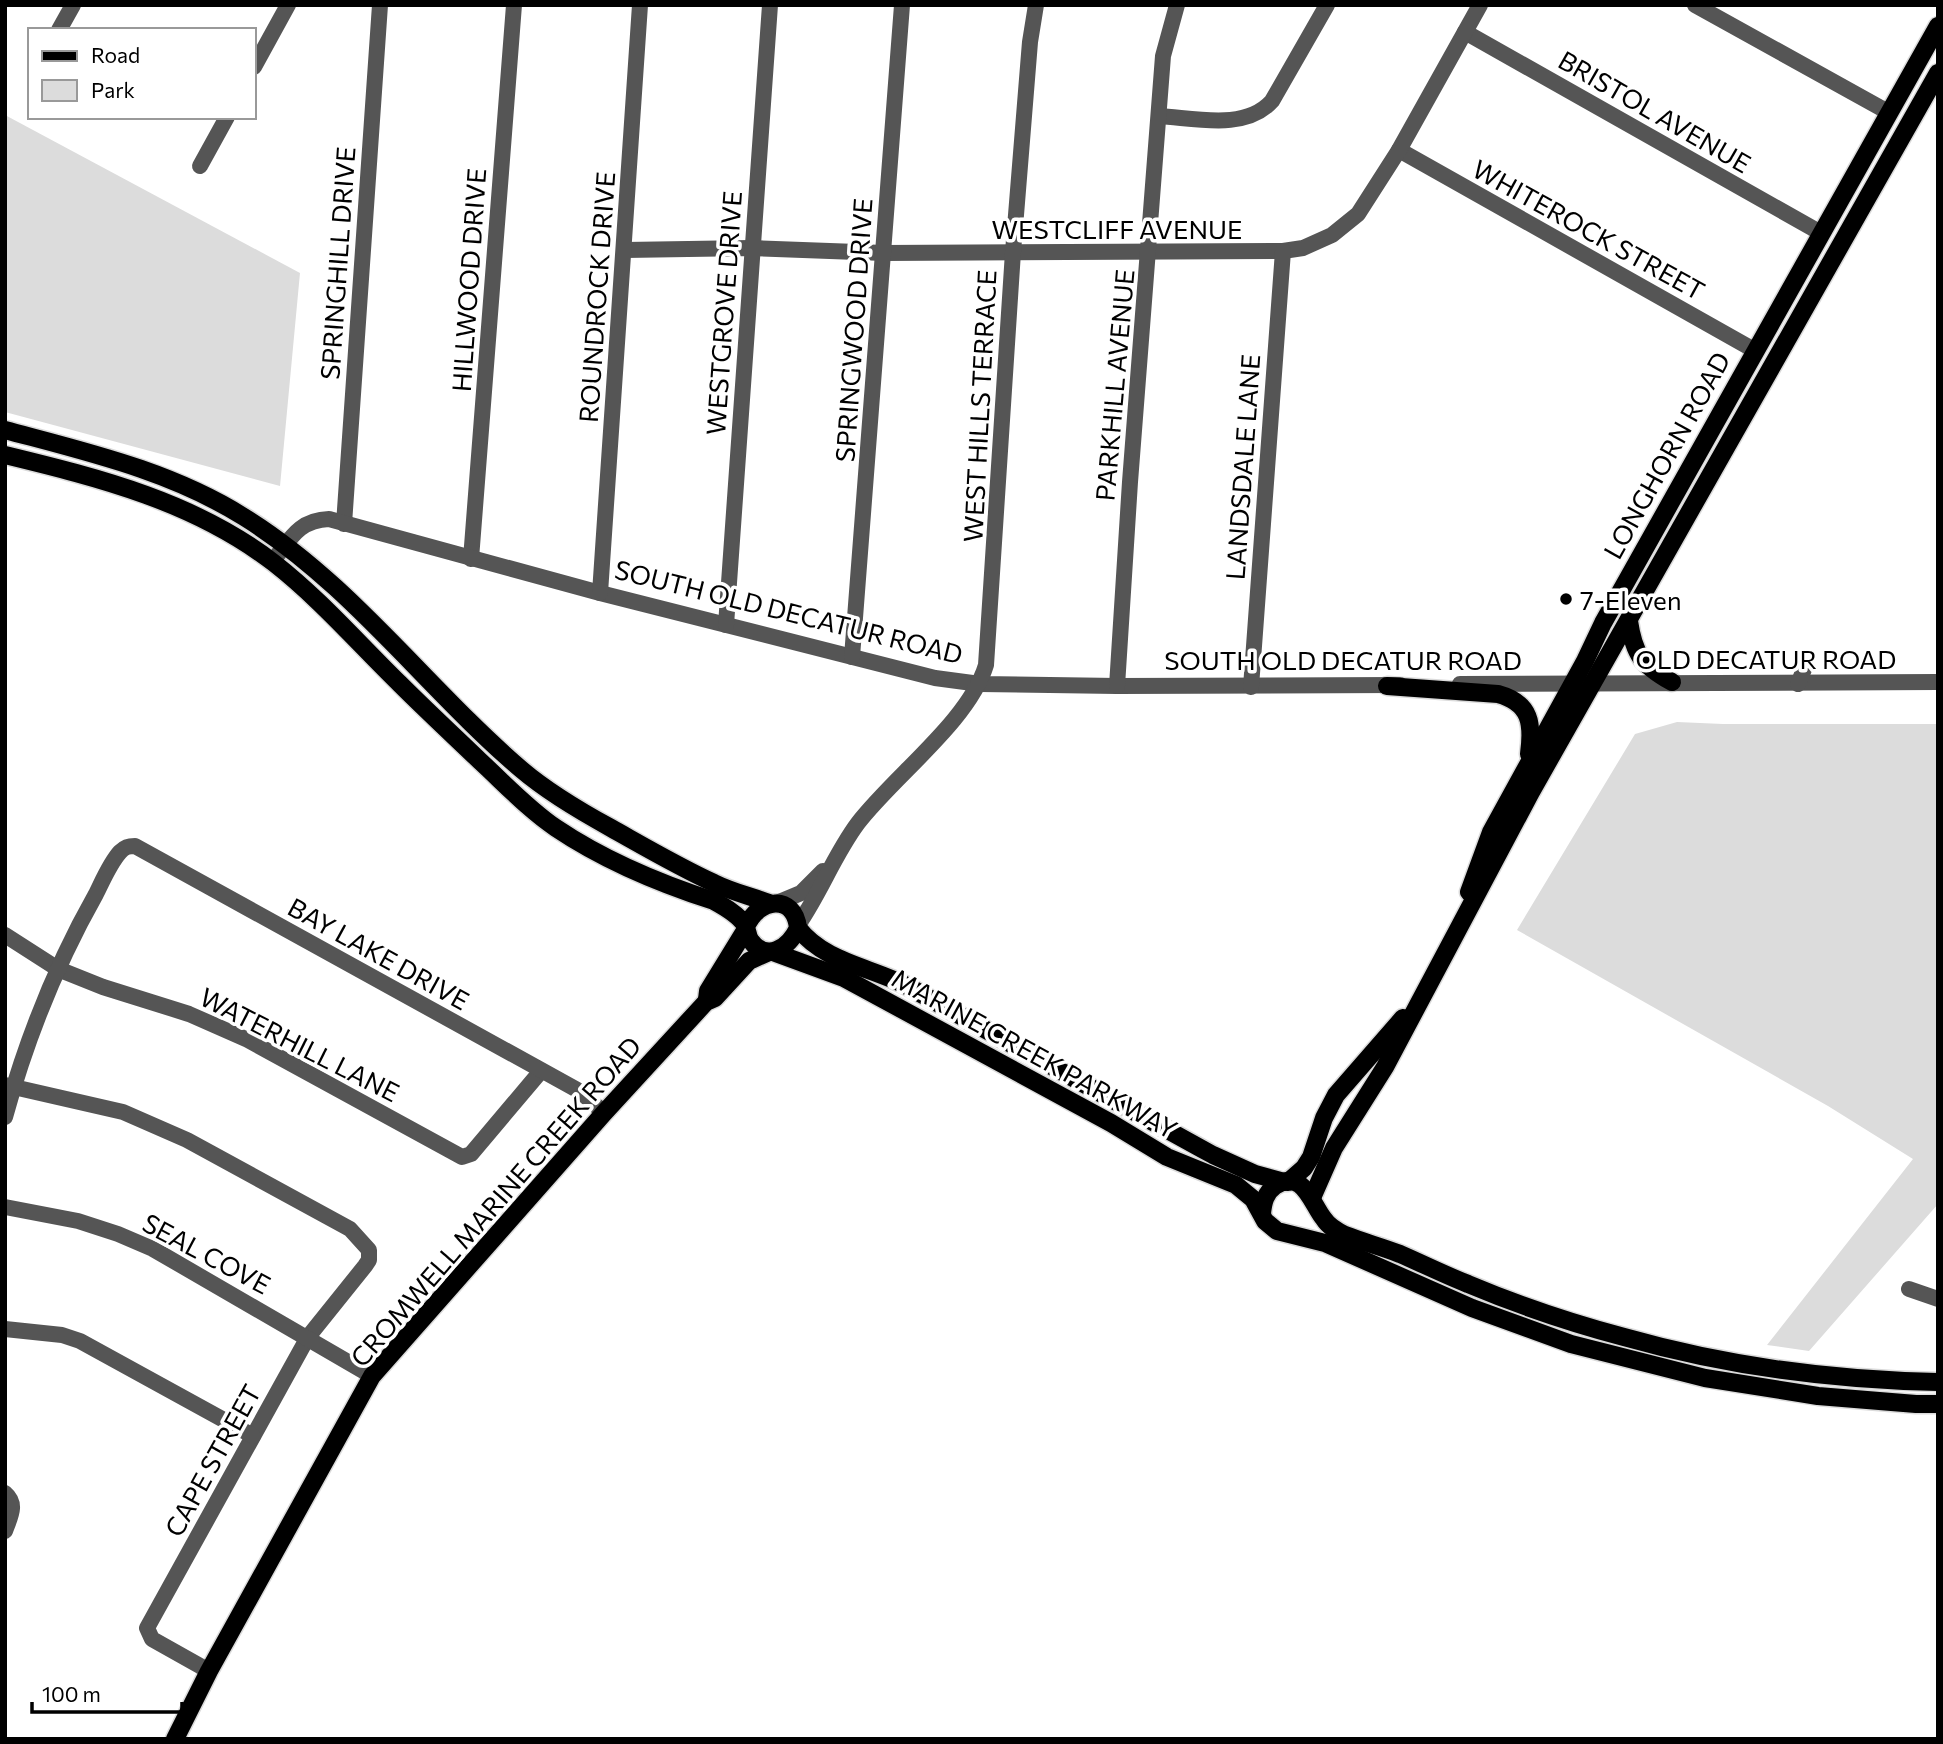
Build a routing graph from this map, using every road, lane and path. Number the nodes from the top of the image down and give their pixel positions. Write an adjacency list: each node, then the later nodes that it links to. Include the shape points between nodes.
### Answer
1 (73, 5): 14 (street)
2 (288, 5): 16 (street)
3 (380, 5): 36 (street, SPRINGHILL DRIVE)
4 (514, 5): 38 (street, HILLWOOD DRIVE)
5 (640, 5): 26 (street, ROUNDROCK DRIVE)
6 (770, 5): 25 (street, WESTGROVE DRIVE)
7 (902, 5): 28 (street, SPRINGWOOD DRIVE)
8 (1037, 5): 29 (street, WEST HILLS TERRACE)
9 (1177, 5): 19 (street, PARKHILL AVENUE, via 1163,57)
10 (1326, 5): 19 (street, via 1263,111 1224,120)
11 (1480, 5): 15 (street, WESTCLIFF AVENUE)
12 (1695, 5): 18 (street)
13 (1938, 26): 18 (main road, LONGHORN ROAD)
14 (61, 28)
15 (1465, 32): 21 (street, WESTCLIFF AVENUE); 23 (street, BRISTOL AVENUE)
16 (256, 63)
17 (1938, 73): 24 (main road, LONGHORN ROAD)
18 (1888, 112): 23 (main road, LONGHORN ROAD)
19 (1159, 116): 30 (street, PARKHILL AVENUE)
20 (225, 119): 22 (street)
21 (1399, 150): 27 (street, WESTCLIFF AVENUE, via 1358,214 1332,236); 31 (street, WHITEROCK STREET)
22 (200, 166)
23 (1821, 233): 24 (main road); 31 (main road, LONGHORN ROAD)
24 (1840, 244): 34 (main road, LONGHORN ROAD)
25 (751, 248): 26 (street, WESTCLIFF AVENUE); 28 (street, WESTCLIFF AVENUE); 42 (street, WESTGROVE DRIVE)
26 (625, 250): 40 (street, ROUNDROCK DRIVE)
27 (1283, 251): 30 (street, WESTCLIFF AVENUE); 53 (street, LANDSDALE LANE)
28 (884, 253): 29 (street, WESTCLIFF AVENUE); 43 (street, SPRINGWOOD DRIVE)
29 (1013, 253): 30 (street, WESTCLIFF AVENUE); 49 (street, WEST HILLS TERRACE, via 986,665)
30 (1149, 253): 51 (street, PARKHILL AVENUE)
31 (1754, 350): 32 (main road, LONGHORN ROAD)
32 (1712, 426): 34 (main road); 45 (main road, LONGHORN ROAD)
33 (5, 430): 37 (main road, via 169,478 244,516)
34 (1731, 438): 41 (main road, LONGHORN ROAD)
35 (5, 455): 39 (main road, via 121,485 174,505 209,521)
36 (344, 524): 37 (street, SOUTH OLD DECATUR ROAD, via 329,519 308,522); 38 (street, SOUTH OLD DECATUR ROAD)
37 (285, 546): 39 (street, SOUTH OLD DECATUR ROAD); 55 (main road, via 384,634)
38 (471, 559): 40 (street, SOUTH OLD DECATUR ROAD)
39 (272, 562): 56 (main road, via 312,594)
40 (600, 593): 42 (street, SOUTH OLD DECATUR ROAD)
41 (1629, 621): 46 (main road, via 1640,659); 48 (main road, LONGHORN ROAD)
42 (726, 625): 43 (street, SOUTH OLD DECATUR ROAD)
43 (852, 657): 49 (street, SOUTH OLD DECATUR ROAD)
44 (1807, 662): 50 (street)
45 (1573, 682): 48 (street, SOUTH OLD DECATUR ROAD); 52 (street, SOUTH OLD DECATUR ROAD); 54 (main road, LONGHORN ROAD)
46 (1672, 682): 48 (street, OLD DECATUR ROAD); 50 (street, OLD DECATUR ROAD)
47 (1938, 682): 50 (street, OLD DECATUR ROAD)
48 (1594, 683): 59 (main road, LONGHORN ROAD)
49 (980, 684): 51 (street, SOUTH OLD DECATUR ROAD); 57 (street, via 858,823)
50 (1798, 684)
51 (1117, 686): 53 (street, SOUTH OLD DECATUR ROAD)
52 (1387, 686): 53 (street, SOUTH OLD DECATUR ROAD); 54 (main road, via 1509,697 1526,710 1531,726)
53 (1251, 687)
54 (1528, 762): 59 (main road, LONGHORN ROAD, via 1491,832 1470,885)
55 (523, 771): 56 (main road); 58 (main road, via 573,807 712,883)
56 (508, 787): 61 (main road, via 555,827 602,856 715,901)
57 (828, 868): 58 (street, via 801,893); 60 (street)
58 (773, 903): 60 (main road, via 792,912); 61 (main road, via 753,914)
59 (1463, 920): 65 (main road, LONGHORN ROAD)
60 (798, 926): 63 (main road, via 785,947); 71 (main road, MARINE CREEK PARKWAY, via 827,954 907,986 1213,1155)
61 (746, 928): 63 (main road, via 754,944); 66 (main road, CROMWELL MARINE CREEK ROAD)
62 (5, 935): 64 (street, WATERHILL LANE)
63 (771, 952): 66 (main road, CROMWELL MARINE CREEK ROAD, via 749,961); 74 (main road, MARINE CREEK PARKWAY, via 844,978 1167,1157 1225,1179 1245,1191)
64 (58, 969): 67 (street, WATERHILL LANE, via 189,1014 248,1040 462,1157 471,1154); 67 (street, BAY LAKE DRIVE, via 118,854 135,846); 68 (street)
65 (1420, 999): 71 (main road, LONGHORN ROAD, via 1336,1095 1311,1157); 72 (main road, LONGHORN ROAD, via 1385,1067 1334,1148)
66 (706, 1002): 69 (main road, CROMWELL MARINE CREEK ROAD)
67 (541, 1072): 69 (street, BAY LAKE DRIVE, via 581,1092)
68 (9, 1086): 70 (street); 79 (street, CAPE STREET, via 122,1112 187,1140 350,1229 370,1255)
69 (604, 1113): 80 (main road, CROMWELL MARINE CREEK ROAD)
70 (5, 1117)
71 (1286, 1182): 72 (main road, via 1301,1185); 74 (main road, via 1268,1194)
72 (1313, 1199): 75 (main road, via 1308,1222); 81 (main road, via 1323,1219 1338,1232 1523,1305 1623,1337 1778,1370)
73 (5, 1208): 79 (street, SEAL COVE, via 78,1221 118,1234)
74 (1262, 1214): 75 (main road, via 1271,1227)
75 (1288, 1233): 82 (main road, via 1325,1243 1515,1324 1637,1362 1818,1396)
76 (1909, 1289): 77 (street)
77 (1938, 1299)
78 (5, 1329): 83 (street, via 80,1340)
79 (308, 1337): 80 (street, SEAL COVE); 83 (street, CAPE STREET)
80 (372, 1376): 86 (main road, CROMWELL MARINE CREEK ROAD)
81 (1938, 1382)
82 (1938, 1404)
83 (253, 1436): 86 (street, CAPE STREET, via 147,1628 152,1639)
84 (8, 1495): 85 (street, via 13,1510)
85 (5, 1531)
86 (209, 1671): 87 (main road, CROMWELL MARINE CREEK ROAD)
87 (175, 1739)

